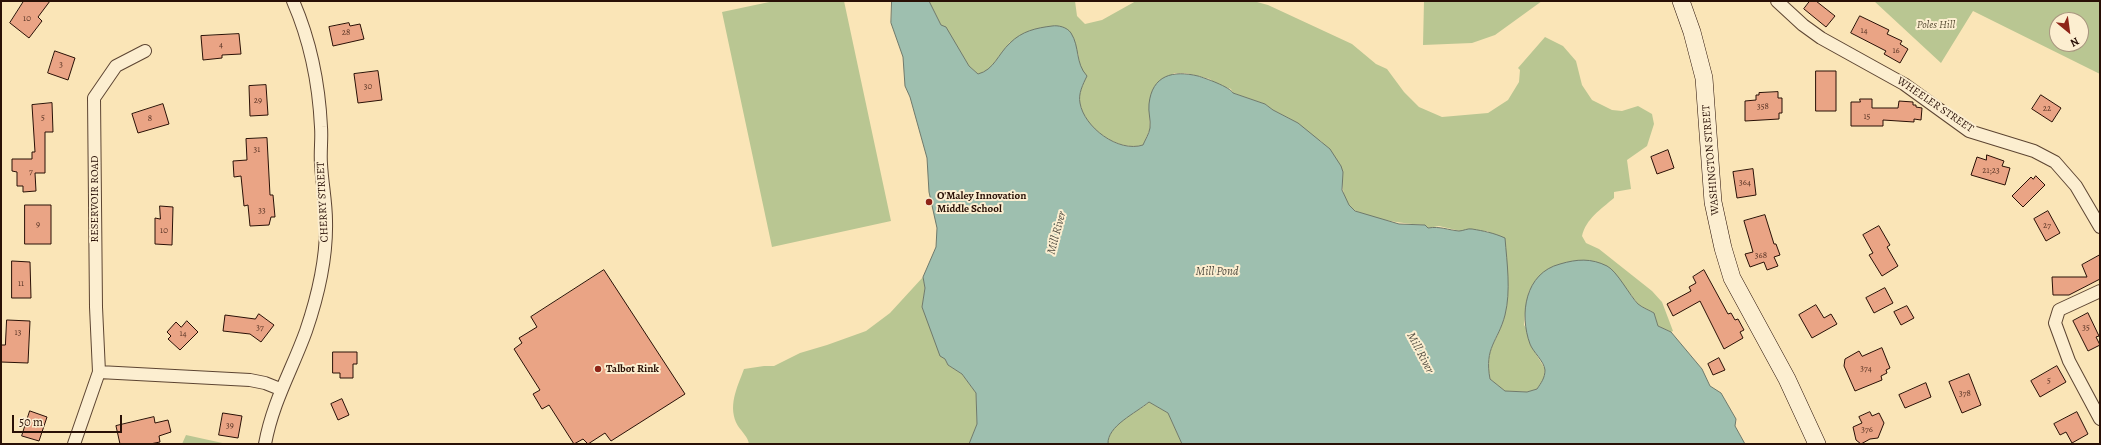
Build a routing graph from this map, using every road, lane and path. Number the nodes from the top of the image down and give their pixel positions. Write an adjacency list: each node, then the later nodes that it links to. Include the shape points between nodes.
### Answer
1 (293, 1): 8 (street, CHERRY STREET, via 305,36 316,85 321,127 326,244 306,331)
2 (1681, 1): 12 (main road, WASHINGTON STREET, via 1704,78 1712,202 1732,278 1790,384)
3 (1777, 1): 5 (street, WHEELER STREET, via 1809,29 1904,84 1969,131 2034,152 2056,162 2076,186)
4 (145, 51): 7 (street, RESERVOIR ROAD, via 116,66 94,98)
5 (2100, 227)
6 (2100, 291): 9 (street, via 2059,310 2055,323 2069,361)
7 (99, 372): 8 (street, via 250,380); 10 (street, RESERVOIR ROAD)
8 (280, 389): 11 (street, CHERRY STREET)
9 (2100, 419)
10 (74, 444)
11 (265, 444)
12 (1817, 444)

